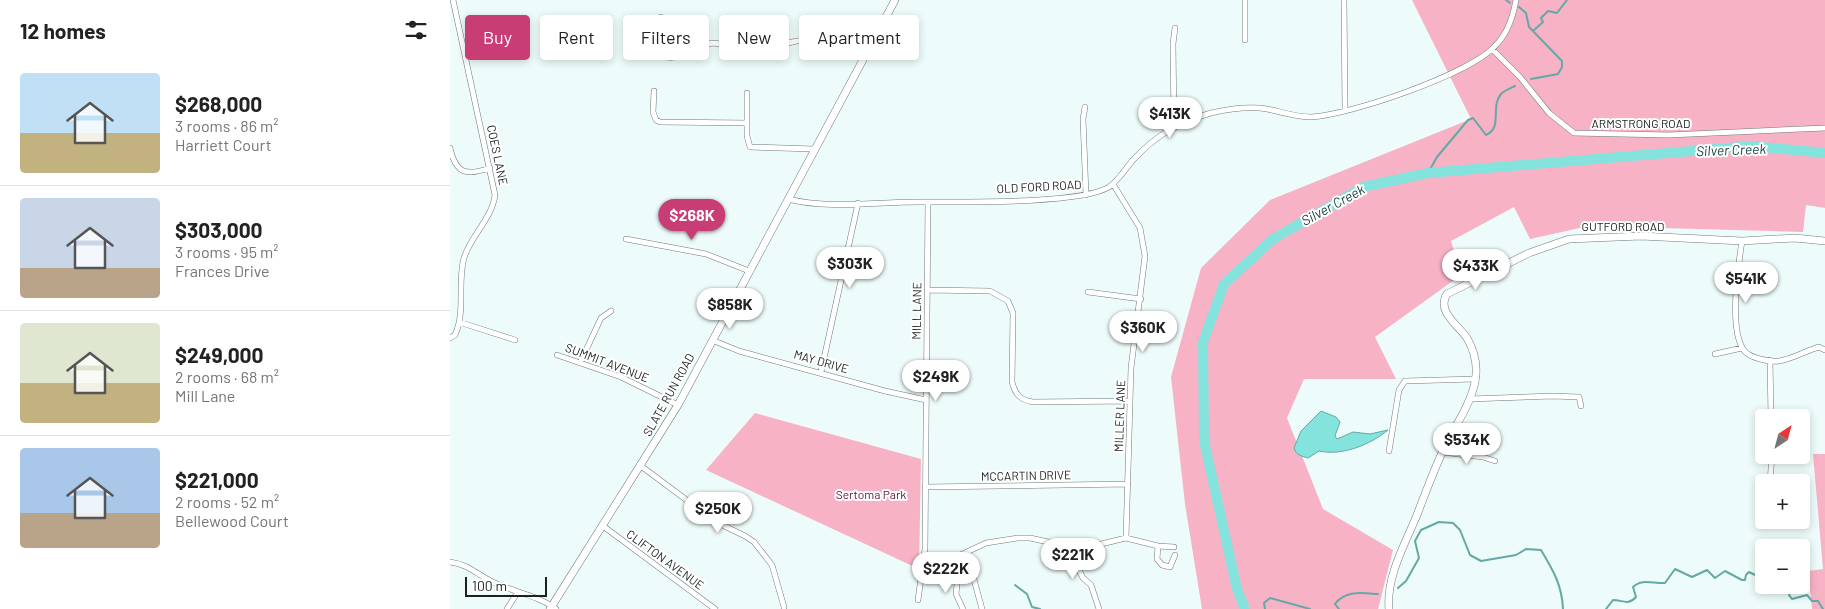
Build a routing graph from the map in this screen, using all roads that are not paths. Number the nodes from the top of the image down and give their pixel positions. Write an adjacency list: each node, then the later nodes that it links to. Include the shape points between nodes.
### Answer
1 (453, 0): 22 (street, COES LANE)
2 (894, 0): 6 (street, SLATE RUN ROAD)
3 (1244, 0): 8 (street)
4 (1344, 0): 16 (street)
5 (1516, 0): 11 (street, OLD FORD ROAD, via 1508,26)
6 (886, 15)
7 (1175, 28): 18 (street)
8 (1245, 40)
9 (799, 42): 10 (street, via 755,53 720,43)
10 (709, 44)
11 (1492, 49): 16 (street, OLD FORD ROAD, via 1440,78 1396,95); 19 (street, ARMSTRONG ROAD, via 1520,77 1548,114 1574,133 1669,135)
12 (863, 60): 21 (street, SLATE RUN ROAD)
13 (654, 91): 17 (street, via 653,112 660,122)
14 (747, 93): 17 (street)
15 (1085, 107): 24 (street)
16 (1345, 109): 18 (street, OLD FORD ROAD, via 1306,117 1261,108 1231,109)
17 (747, 123): 21 (street, via 750,147)
18 (1174, 125): 23 (street, OLD FORD ROAD, via 1152,141)
19 (1825, 128)
20 (450, 148): 22 (street, via 453,161 460,170 470,173)
21 (814, 149): 25 (street, SLATE RUN ROAD)
22 (490, 168): 36 (street, COES LANE, via 495,202 464,259)
23 (1113, 184): 24 (street, OLD FORD ROAD); 34 (street, MILLER LANE, via 1142,233 1145,256)
24 (1086, 195): 26 (street, OLD FORD ROAD)
25 (788, 199): 27 (street, OLD FORD ROAD, via 809,203); 31 (street, SLATE RUN ROAD)
26 (928, 202): 27 (street, OLD FORD ROAD); 32 (street, MILL LANE)
27 (858, 203): 46 (street)
28 (626, 239): 31 (street, via 706,254)
29 (1742, 241): 30 (street, GUTFORD ROAD, via 1795,238); 40 (street, via 1735,286); 47 (street, GUTFORD ROAD, via 1641,236 1569,239 1529,253 1453,290 1444,299 1444,306 1474,353 1477,364)
30 (1825, 241)
31 (749, 271): 39 (street, SLATE RUN ROAD)
32 (927, 290): 49 (street, MILL LANE); 50 (street, via 990,291 1008,301 1013,313 1012,382 1020,399 1032,402)
33 (1088, 292): 34 (street)
34 (1141, 299): 50 (street, MILLER LANE)
35 (610, 311): 45 (street, via 601,318)
36 (459, 322): 37 (street, COES LANE); 38 (street)
37 (451, 338)
38 (515, 340)
39 (712, 340): 46 (street, MAY DRIVE, via 739,351); 51 (street, SLATE RUN ROAD)
40 (1742, 348): 42 (street); 44 (street, via 1746,353)
41 (1825, 350): 44 (street, via 1819,347 1797,357)
42 (1715, 354)
43 (557, 355): 45 (street, SUMMIT AVENUE)
44 (1770, 360): 53 (street)
45 (580, 363): 51 (street, SUMMIT AVENUE, via 621,376)
46 (821, 372): 49 (street, MAY DRIVE)
47 (1475, 379): 48 (street, GUTFORD ROAD); 54 (street, via 1405,382 1399,390)
48 (1468, 399): 52 (street, via 1579,397); 55 (street, GUTFORD ROAD)
49 (926, 400): 59 (street, MILL LANE)
50 (1129, 402): 58 (street, MILLER LANE)
51 (678, 405): 57 (street, SLATE RUN ROAD)
52 (1581, 406)
53 (1771, 409)
54 (1389, 451)
55 (1442, 452): 56 (street); 79 (street, GUTFORD ROAD, via 1393,572)
56 (1496, 461)
57 (641, 466): 60 (street, SLATE RUN ROAD); 72 (street, via 716,522 754,542 775,570)
58 (1128, 484): 59 (street, MCCARTIN DRIVE); 61 (street, MILLER LANE)
59 (925, 487): 68 (street, MILL LANE)
60 (603, 526): 73 (street, SLATE RUN ROAD); 75 (street, CLIFTON AVENUE)
61 (1126, 538): 62 (street); 63 (street)
62 (1158, 546): 64 (street); 65 (street, via 1157,558 1162,566 1170,567)
63 (1071, 547): 66 (street, via 1030,538 1001,540 986,543); 78 (street, via 1072,558 1083,578 1091,585)
64 (1174, 547)
65 (1175, 554)
66 (952, 559): 68 (street); 69 (street)
67 (450, 562): 70 (street, via 464,564 485,579)
68 (924, 563): 71 (street, MILL LANE)
69 (958, 575): 76 (street, via 956,594); 77 (street, via 972,576)
70 (517, 592): 73 (street); 74 (street)
71 (918, 600)
72 (784, 607)
73 (553, 608)
74 (507, 609)
75 (715, 609)
76 (963, 609)
77 (982, 609)
78 (1099, 609)
79 (1388, 609)

